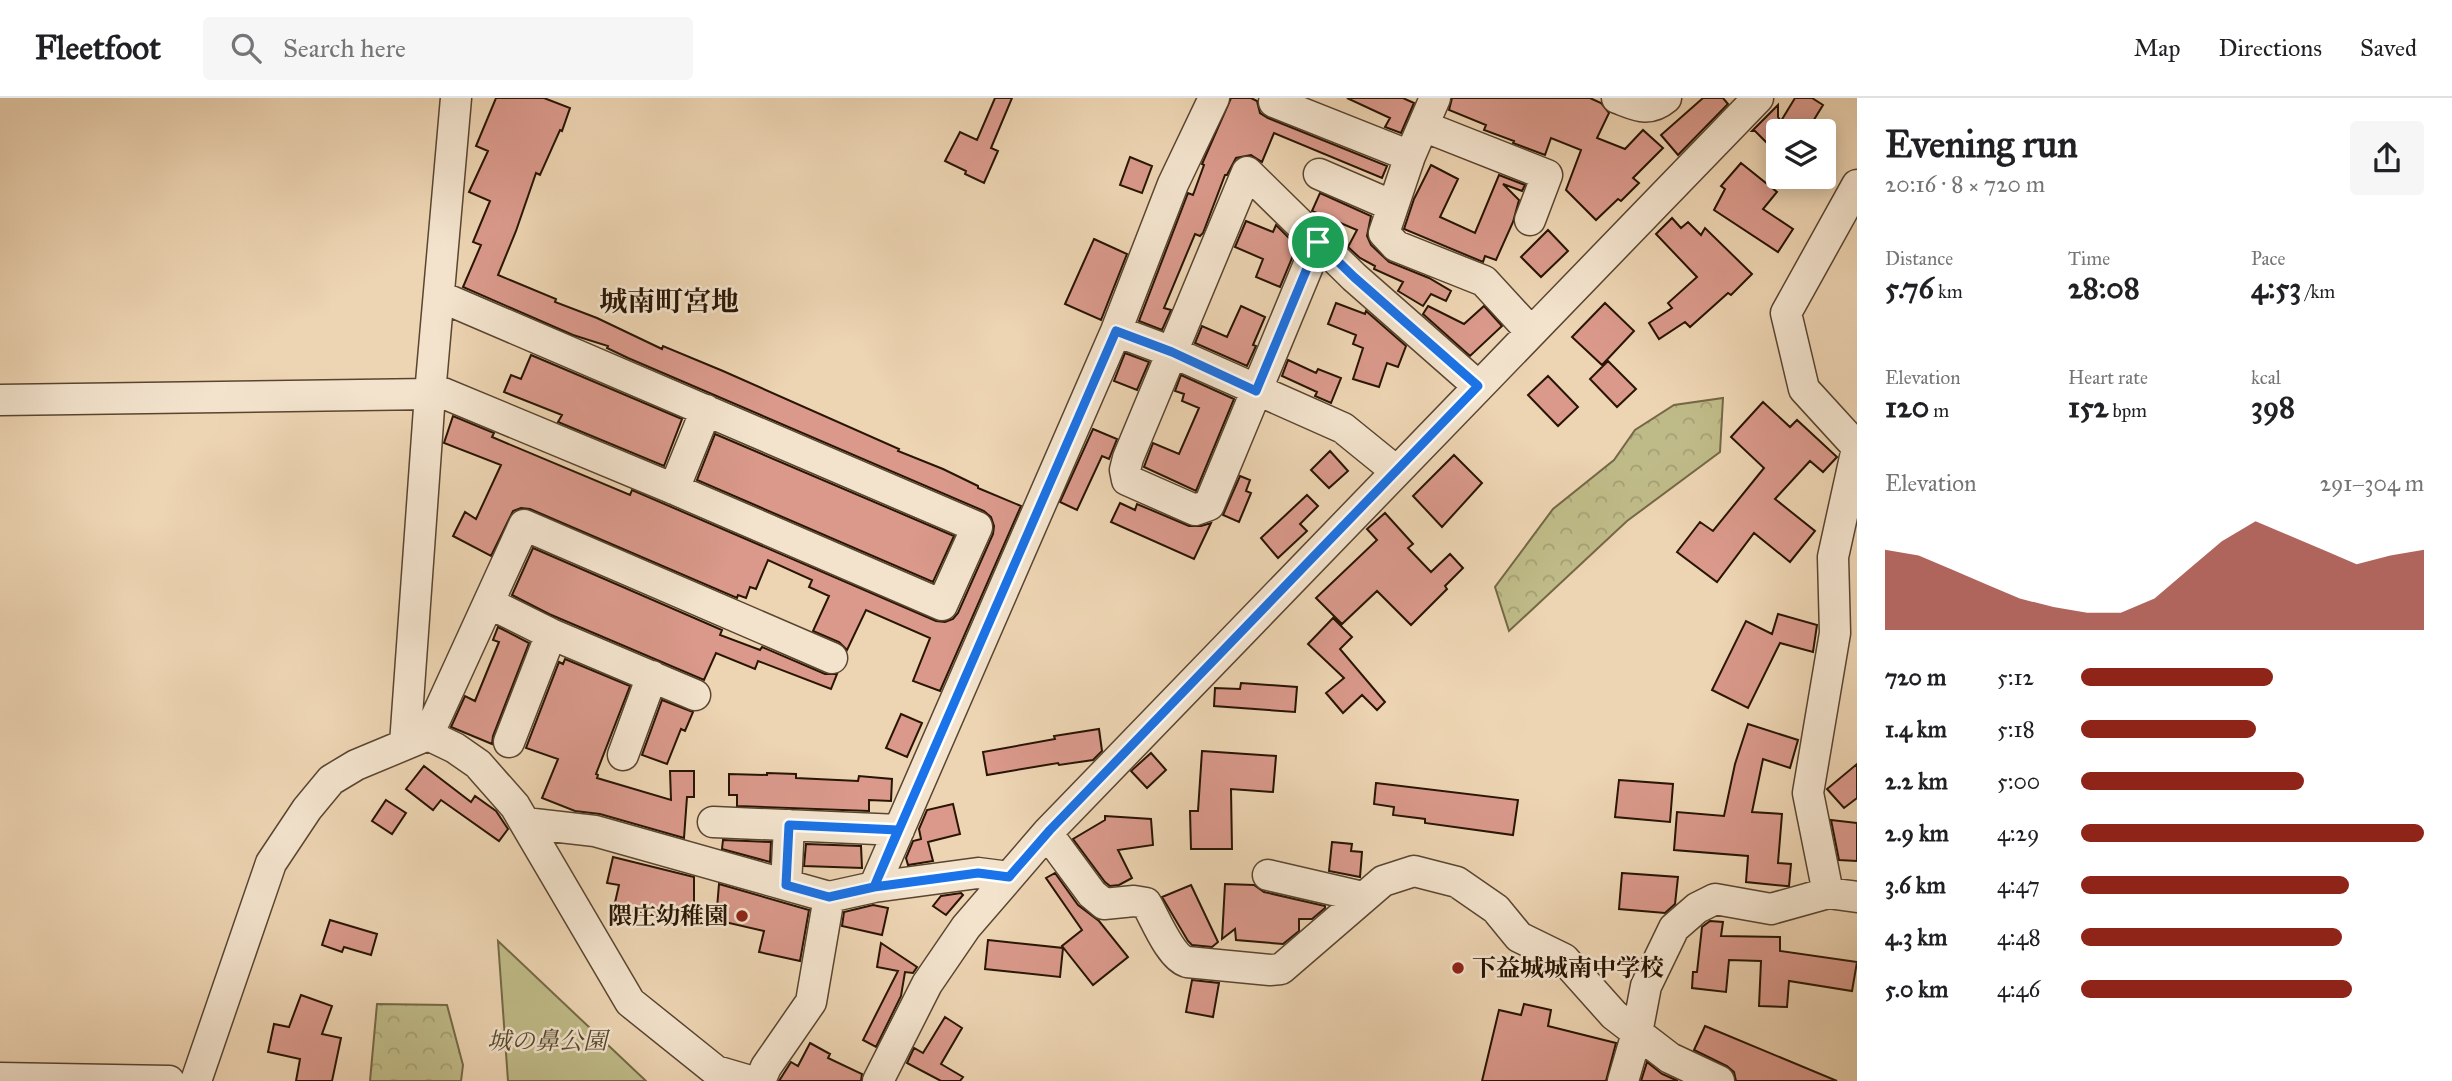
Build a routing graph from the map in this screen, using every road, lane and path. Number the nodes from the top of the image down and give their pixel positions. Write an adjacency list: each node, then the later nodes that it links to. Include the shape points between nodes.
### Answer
1 (456, 98): 15 (street)
2 (1214, 98): 16 (street, via 1173,184)
3 (1275, 98): 9 (street, via 1274,102)
4 (1435, 98): 8 (street)
5 (1617, 98): 6 (street, via 1642,107 1657,106)
6 (1666, 98)
7 (1751, 100): 17 (street)
8 (1423, 125): 9 (street); 13 (street, via 1547,175)
9 (1410, 156): 12 (street)
10 (1319, 174): 12 (street)
11 (1857, 185): 24 (street, via 1786,313 1804,390)
12 (1393, 206): 17 (street, via 1384,233 1396,246 1484,281)
13 (1530, 220)
14 (1318, 242): 18 (street, via 1247,172); 19 (street); 21 (street)
15 (439, 296): 20 (street); 23 (street)
16 (1116, 331): 18 (street); 39 (street)
17 (1531, 332): 19 (street)
18 (1172, 352): 21 (street); 21 (street, via 1128,458 1127,480 1195,510 1209,505)
19 (1478, 386): 25 (street)
20 (430, 391): 22 (street); 26 (street); 33 (street)
21 (1256, 391): 25 (street, via 1343,428)
22 (0, 400)
23 (706, 410): 26 (street); 26 (street, via 977,527 942,605)
24 (1857, 448): 29 (street, via 1833,556)
25 (1396, 471): 40 (street)
26 (674, 489)
27 (489, 603): 28 (street); 30 (street, via 524,525); 33 (street)
28 (551, 634): 31 (street); 34 (street)
29 (1846, 634): 45 (street, via 1808,793)
30 (832, 658)
31 (652, 676): 32 (street); 35 (street)
32 (695, 695)
33 (417, 739): 37 (street, via 455,748 478,764); 51 (street, via 331,780 271,863)
34 (509, 742)
35 (623, 755)
36 (713, 822): 38 (street)
37 (525, 823): 43 (street, via 595,831); 52 (street, via 630,1002 716,1071)
38 (789, 825): 39 (street); 43 (street)
39 (898, 830): 44 (street)
40 (1047, 834): 42 (street); 47 (street, via 1104,904 1146,903 1174,953 1187,962 1281,969)
41 (1268, 875): 47 (street)
42 (1009, 877): 44 (street, via 978,873); 54 (street, via 966,927 927,984)
43 (786, 885): 46 (street)
44 (874, 887): 46 (street)
45 (1842, 895): 48 (street, via 1771,909 1715,899 1697,908 1674,928 1646,986)
46 (829, 897): 53 (street, via 811,1002)
47 (1363, 897): 48 (street, via 1383,881 1414,871 1457,882 1496,909 1519,937 1564,959 1614,1016)
48 (1637, 1033): 55 (street); 56 (street, via 1670,1058)
49 (0, 1079): 50 (street)
50 (169, 1081)
51 (196, 1081)
52 (750, 1081)
53 (760, 1081)
54 (878, 1081)
55 (1623, 1081)
56 (1719, 1081)

